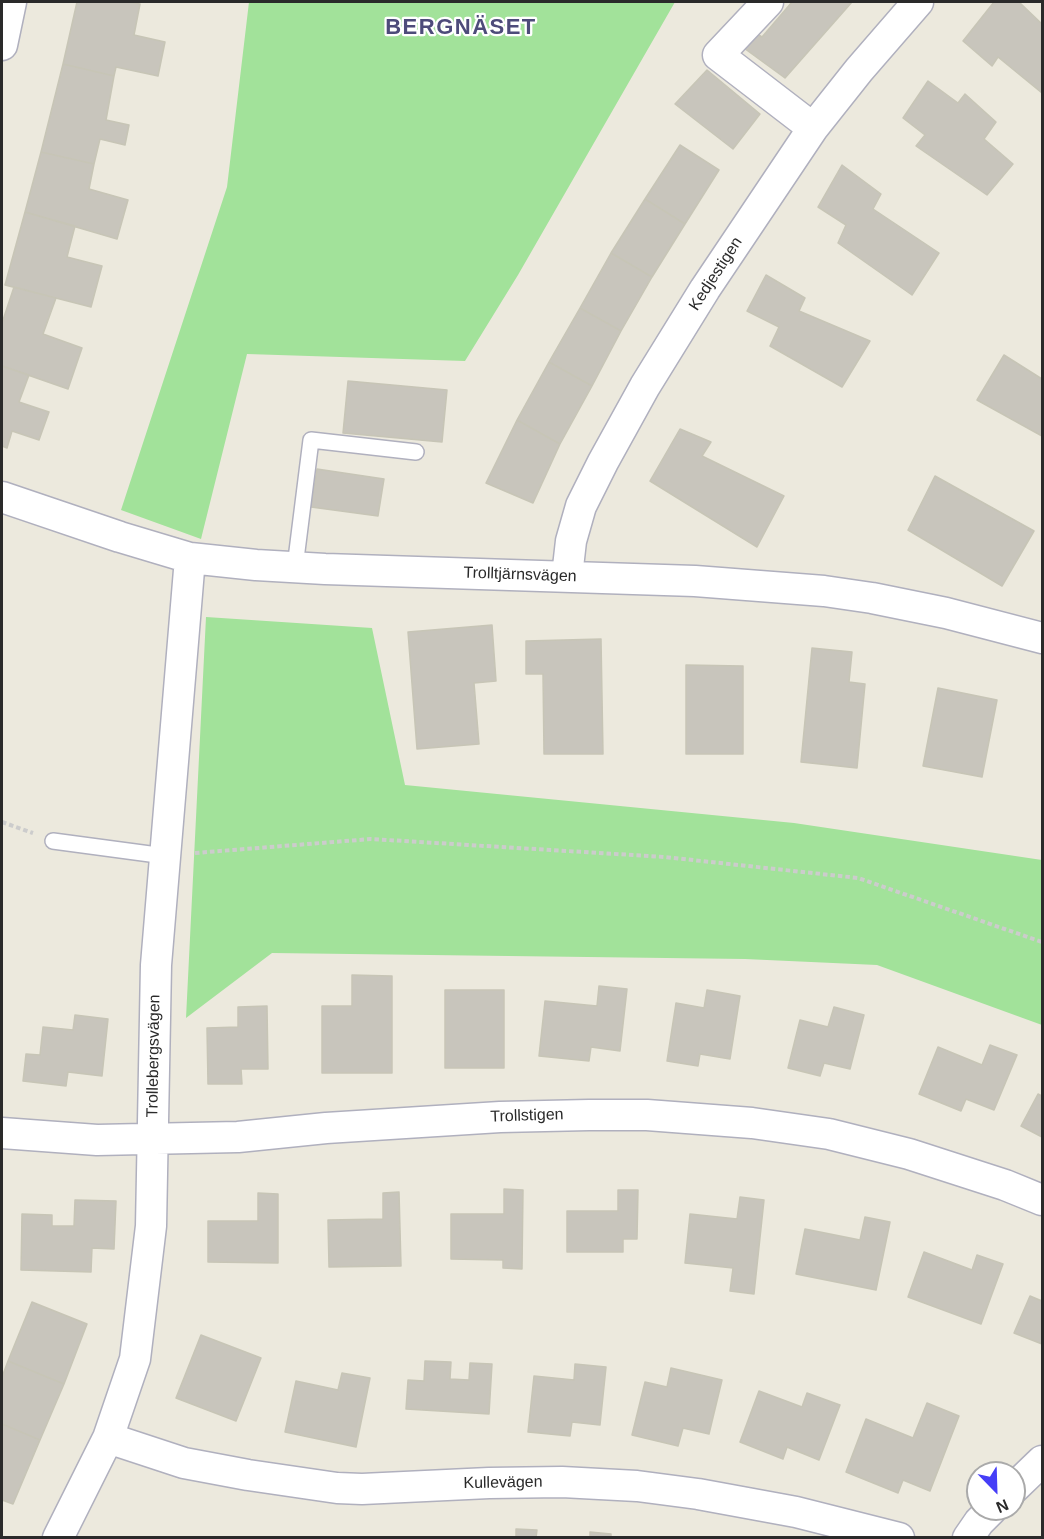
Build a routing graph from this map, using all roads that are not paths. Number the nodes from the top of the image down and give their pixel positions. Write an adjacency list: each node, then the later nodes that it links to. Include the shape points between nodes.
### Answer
1 (11, 2): 4 (street)
2 (768, 2): 5 (street, via 718,55)
3 (918, 2): 5 (street, Kedjestigen)
4 (2, 45)
5 (813, 128): 10 (street, Kedjestigen, via 705,288 603,462 581,506)
6 (416, 452): 9 (lane, via 311,440)
7 (2, 497): 8 (street, Trolltjärnsvägen)
8 (190, 558): 9 (street, Trolltjärnsvägen); 13 (street, Trollebergsvägen)
9 (295, 567): 10 (street, Trolltjärnsvägen)
10 (567, 576): 11 (street, Trolltjärnsvägen, via 695,580 824,591)
11 (1038, 627)
12 (53, 841): 13 (lane)
13 (165, 856): 15 (street, Trollebergsvägen, via 156,965)
14 (2, 1133): 15 (street, Trollstigen, via 97,1140)
15 (153, 1138): 16 (street, Trollstigen, via 238,1137 500,1117 648,1115 829,1134 909,1154); 17 (street, Trollebergsvägen, via 151,1226 135,1359)
16 (1042, 1200)
17 (108, 1438): 21 (street, Trollebergsvägen); 22 (street, Kullevägen, via 184,1463 336,1488 562,1482 637,1486 796,1512)
18 (1042, 1461): 19 (street)
19 (1026, 1476)
20 (980, 1521): 23 (street)
21 (58, 1538)
22 (899, 1538)
23 (968, 1538)

